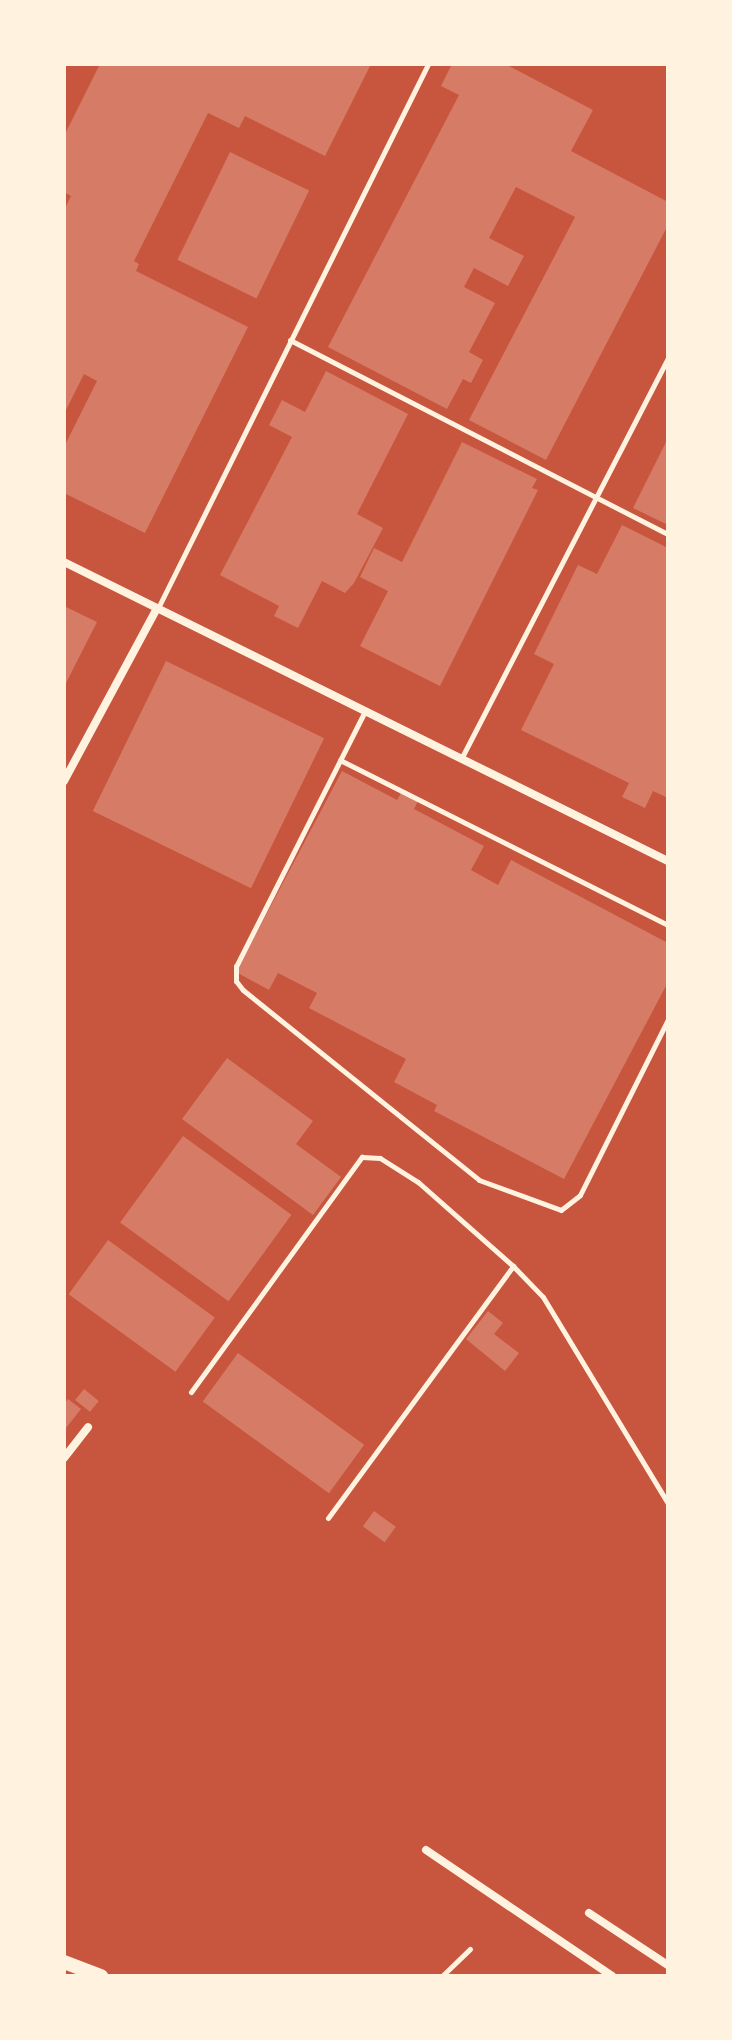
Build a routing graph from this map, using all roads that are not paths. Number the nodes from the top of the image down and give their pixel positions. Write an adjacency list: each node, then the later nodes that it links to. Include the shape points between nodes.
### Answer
1 (428, 64): 2 (lane)
2 (290, 340): 4 (lane); 7 (lane)
3 (668, 358): 4 (lane)
4 (596, 497): 5 (lane); 9 (lane)
5 (668, 534)
6 (64, 562): 7 (street)
7 (157, 608): 8 (street); 11 (street)
8 (365, 711): 9 (street); 10 (lane)
9 (461, 759): 12 (street)
10 (340, 760): 13 (lane); 14 (lane, via 241,954 236,981 444,1155 479,1180 551,1209 567,1210 580,1195)
11 (64, 781)
12 (668, 861)
13 (668, 925)
14 (668, 1019)
15 (513, 1266): 16 (lane, via 418,1182 380,1158 362,1157); 19 (lane, via 543,1297); 20 (lane)
16 (191, 1392)
17 (88, 1427): 18 (street)
18 (64, 1458)
19 (668, 1503)
20 (328, 1518)
21 (426, 1850): 28 (street)
22 (589, 1913): 25 (street)
23 (470, 1949): 27 (lane)
24 (64, 1962): 26 (main road)
25 (668, 1965)
26 (101, 1976)
27 (442, 1976)
28 (612, 1976)

